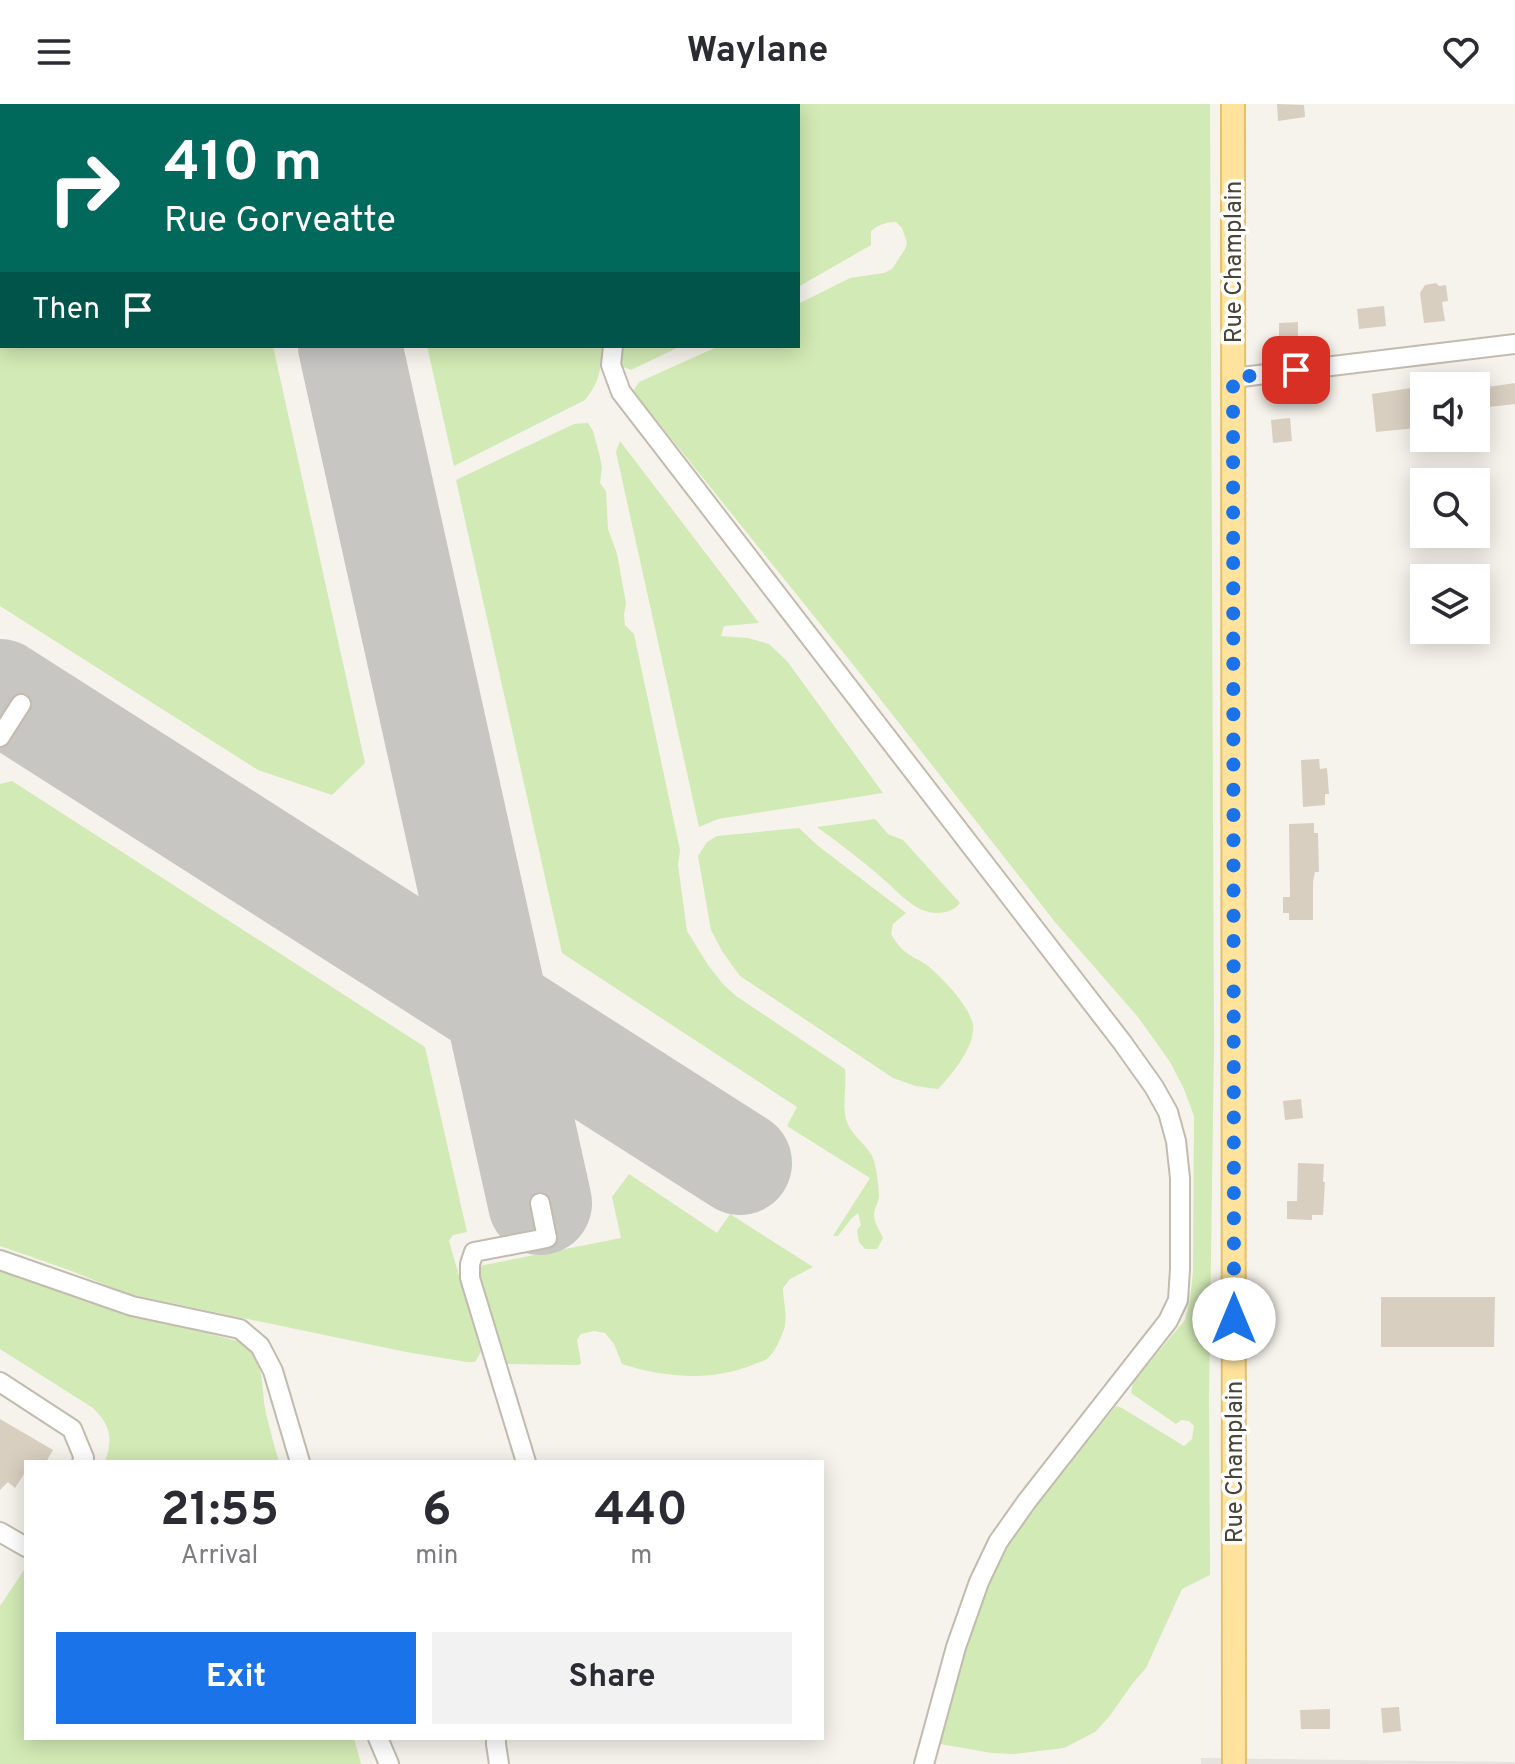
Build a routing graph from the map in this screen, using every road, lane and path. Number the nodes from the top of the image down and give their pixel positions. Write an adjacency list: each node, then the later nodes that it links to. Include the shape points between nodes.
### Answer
1 (1233, 104): 4 (main road, Rue Champlain)
2 (1515, 344): 4 (street)
3 (613, 348): 19 (street, via 611,365 621,392 1122,1042 1168,1112 1176,1141 1178,1300 1168,1321 998,1542 956,1647)
4 (1233, 378): 20 (main road, Rue Champlain)
5 (21, 704): 6 (street)
6 (0, 737)
7 (540, 1203): 12 (street, via 547,1238 474,1252 470,1264)
8 (0, 1260): 11 (street, via 132,1306 240,1329 260,1346 273,1371)
9 (0, 1382): 10 (street, via 72,1429)
10 (83, 1460)
11 (299, 1460)
12 (525, 1460)
13 (0, 1532): 14 (street)
14 (24, 1546)
15 (379, 1740): 17 (street)
16 (496, 1740): 18 (street)
17 (389, 1764)
18 (499, 1764)
19 (924, 1764)
20 (1234, 1764)

